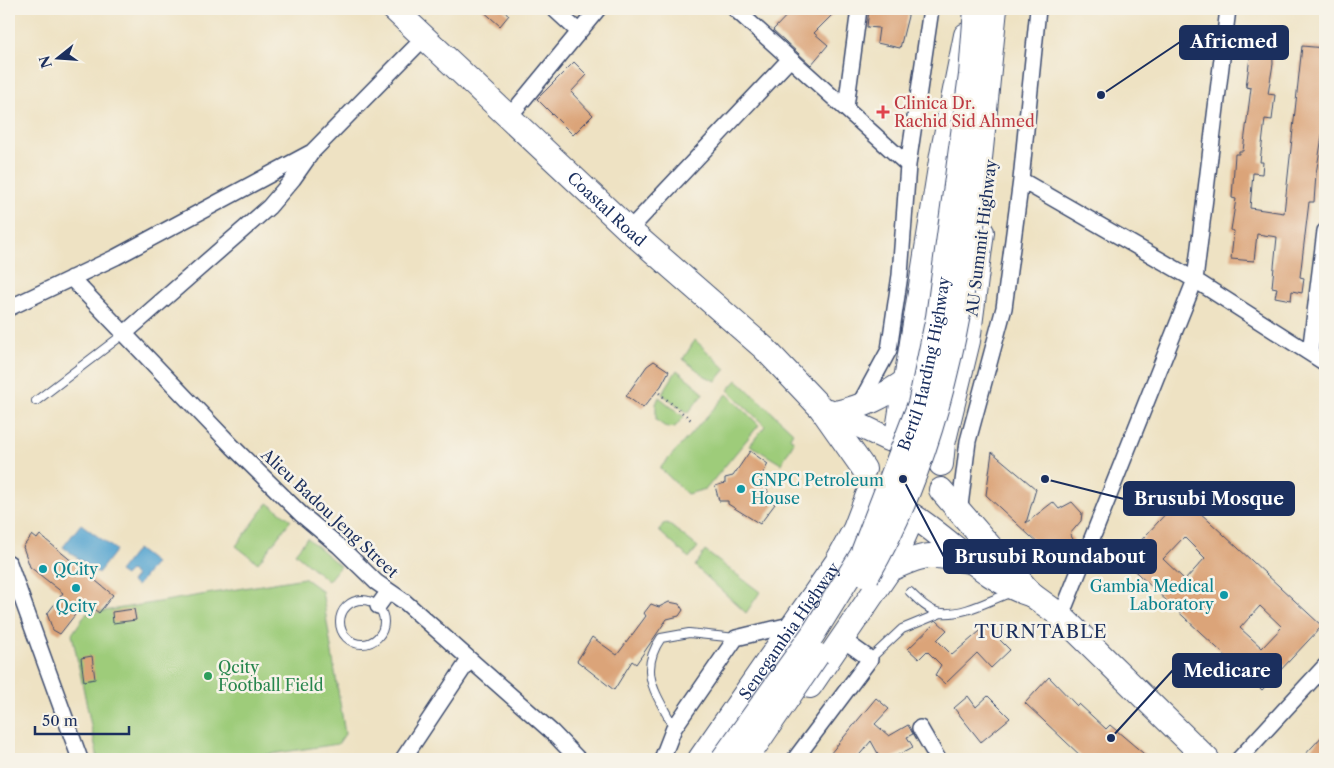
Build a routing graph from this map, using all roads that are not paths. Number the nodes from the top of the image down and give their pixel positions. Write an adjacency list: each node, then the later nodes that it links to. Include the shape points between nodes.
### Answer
1 (394, 9): 14 (main road, Coastal Road)
2 (554, 9): 13 (street)
3 (598, 9): 13 (street)
4 (735, 9): 15 (street)
5 (859, 9): 16 (street)
6 (931, 9): 19 (street)
7 (971, 9): 29 (main road, via 942,155)
8 (976, 9): 61 (main road, Bertil Harding Highway, bridge, via 971,75 939,307 920,404 862,556 814,634)
9 (995, 9): 62 (main road, Bertil Harding Highway, bridge, via 974,213 952,350 920,456 884,546 844,614)
10 (1005, 9): 33 (main road, AU Summit Highway, via 991,160 968,341 943,444)
11 (1038, 9): 20 (street)
12 (1228, 9): 24 (street)
13 (579, 32): 17 (street)
14 (425, 37): 17 (main road, Coastal Road); 18 (street)
15 (790, 59): 16 (street); 21 (street)
16 (846, 107): 19 (street)
17 (509, 117): 21 (main road, Coastal Road)
18 (312, 152): 23 (street); 26 (street, via 293,180 269,206)
19 (908, 165): 31 (street, via 900,275 889,350)
20 (1021, 180): 24 (street); 37 (street, via 1004,308 968,441)
21 (629, 230): 31 (main road, Coastal Road)
22 (1325, 231): 27 (street)
23 (71, 278): 25 (street); 26 (street, Alieu Badou Jeng Street)
24 (1195, 280): 27 (street); 47 (street)
25 (9, 308)
26 (124, 333): 30 (lane); 42 (street, Alieu Badou Jeng Street, via 232,447 301,514)
27 (1310, 353): 28 (street)
28 (1325, 363)
29 (907, 380): 31 (main road, via 882,398); 32 (main road)
30 (36, 401)
31 (838, 410): 32 (main road, Coastal Road); 34 (main road, Coastal Road)
32 (892, 438): 33 (main road, via 914,438 926,443); 34 (main road, via 872,452)
33 (942, 464): 35 (main road)
34 (864, 469): 36 (main road)
35 (941, 490): 37 (main road); 38 (main road, via 935,502)
36 (868, 495): 38 (main road, via 887,513); 48 (main road, Senegambia Highway, via 837,562)
37 (959, 514): 44 (main road)
38 (913, 516): 39 (main road); 41 (main road)
39 (974, 562): 41 (main road, via 938,554 914,558); 44 (main road)
40 (9, 563): 56 (street)
41 (889, 570): 50 (main road)
42 (389, 591): 45 (street); 52 (street, Alieu Badou Jeng Street)
43 (910, 592): 46 (lane, via 925,606)
44 (1025, 593): 46 (lane); 47 (main road)
45 (378, 606): 45 (lane, via 384,620 382,633 377,638 358,644 346,636 341,616 350,604 364,600)
46 (941, 613): 51 (lane, via 902,630)
47 (1061, 616): 66 (main road)
48 (794, 624): 49 (street); 60 (main road, Senegambia Highway)
49 (736, 638): 54 (street); 54 (lane, via 689,633 661,638 651,653 649,666 652,685)
50 (842, 639): 51 (street); 63 (main road)
51 (870, 659): 64 (street)
52 (469, 660): 57 (street); 58 (street, Alieu Badou Jeng Street, via 552,732)
53 (1325, 666): 67 (street)
54 (674, 728): 59 (street)
55 (920, 728): 65 (street)
56 (80, 759)
57 (403, 759)
58 (578, 759)
59 (662, 759)
60 (700, 759)
61 (724, 759)
62 (746, 759)
63 (759, 759)
64 (796, 759)
65 (938, 759)
66 (1207, 759)
67 (1239, 759)

